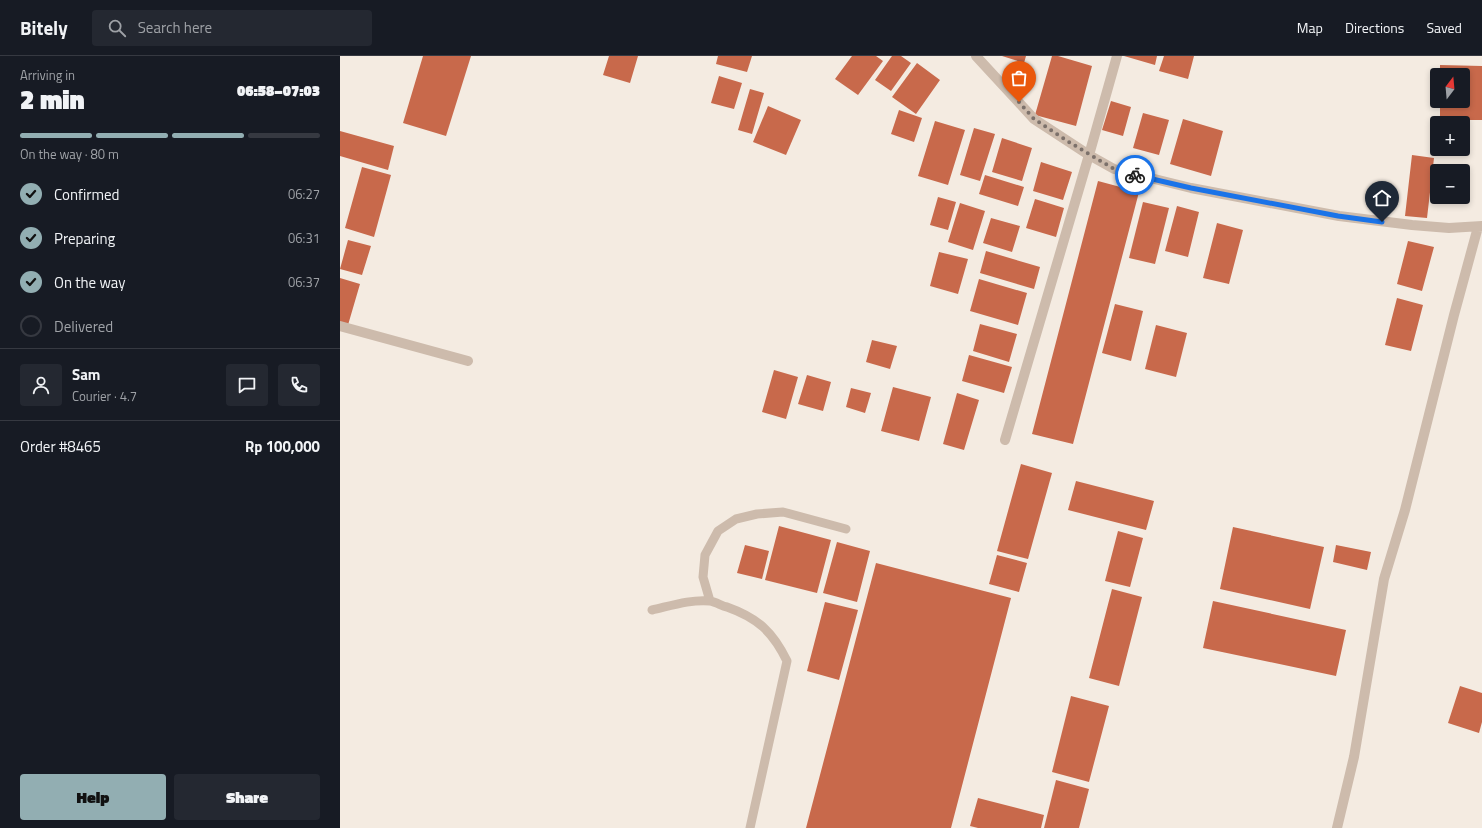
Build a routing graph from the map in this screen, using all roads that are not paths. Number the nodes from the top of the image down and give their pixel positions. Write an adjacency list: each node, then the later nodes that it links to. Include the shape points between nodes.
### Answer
1 (976, 56): 3 (street, via 1034,119)
2 (1117, 56): 3 (street)
3 (1089, 155): 4 (street, via 1114,169 1140,176 1338,216 1412,226); 7 (street)
4 (1480, 227): 12 (street, via 1454,316 1405,510 1384,579 1354,757)
5 (340, 326): 6 (street)
6 (468, 361)
7 (1005, 440)
8 (846, 529): 9 (lane, via 783,512 736,519 718,531 705,555 703,577)
9 (710, 602): 10 (lane, via 684,603); 11 (lane, via 758,621 778,644 787,661)
10 (652, 610)
11 (750, 828)
12 (1337, 828)

